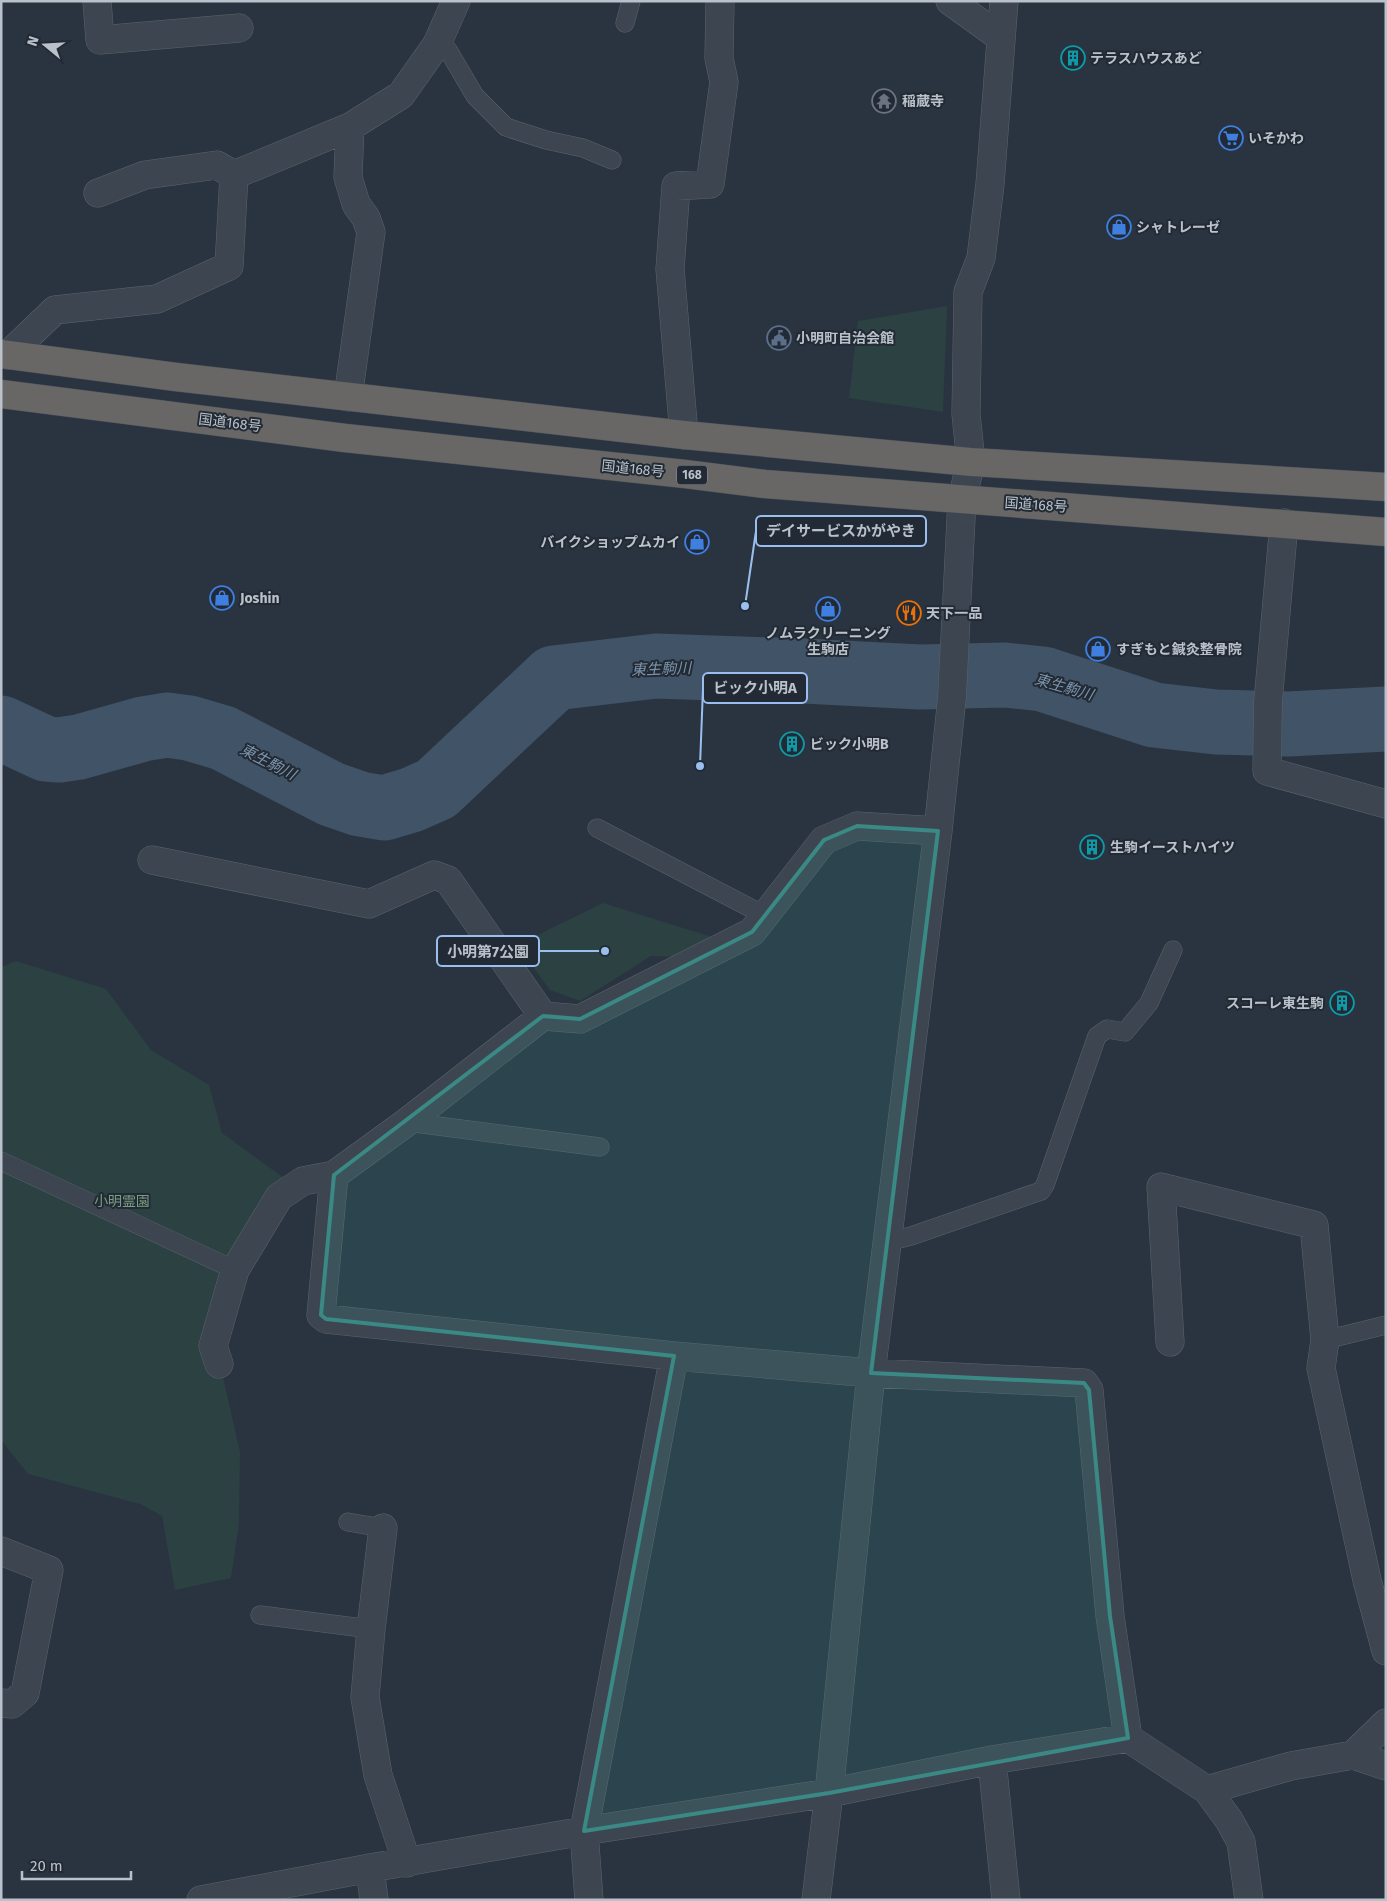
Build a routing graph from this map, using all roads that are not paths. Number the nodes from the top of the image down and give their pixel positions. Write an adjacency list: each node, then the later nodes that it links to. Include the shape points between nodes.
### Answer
1 (97, 1): 8 (street, via 100,40)
2 (456, 1): 10 (street)
3 (631, 1): 7 (lane)
4 (720, 1): 18 (street, via 719,58 724,82 710,184 676,186 670,270)
5 (950, 1): 9 (street)
6 (1004, 1): 9 (street)
7 (626, 23)
8 (239, 28)
9 (1000, 37): 19 (street, via 990,184 981,258 968,292 966,414)
10 (437, 44): 11 (street, via 401,95); 12 (lane, via 448,50 475,96 506,127 583,148)
11 (350, 127): 13 (street); 17 (street, via 348,177 356,204 371,232)
12 (612, 160)
13 (234, 175): 14 (street, via 217,165 145,175); 15 (street, via 228,266 157,299 55,310)
14 (98, 193)
15 (5, 354): 17 (highway)
16 (1, 394): 21 (highway, 国道168号 / 168, via 345,438 765,484)
17 (348, 397): 18 (highway)
18 (684, 435): 19 (highway)
19 (971, 462): 20 (highway); 21 (street)
20 (1386, 487)
21 (962, 500): 22 (highway, 国道168号 / 168); 26 (street, via 952,697)
22 (1284, 523): 23 (highway, 国道168号 / 168); 24 (street, via 1268,702 1268,771)
23 (1386, 532)
24 (1386, 804)
25 (596, 828): 28 (lane)
26 (938, 831): 28 (street, via 857,826 824,840); 35 (street)
27 (152, 860): 30 (street, via 369,904 434,875 448,880)
28 (766, 916): 30 (street, via 752,932 580,1019)
29 (1173, 950): 35 (lane, via 1149,1003 1125,1032 1107,1029 1097,1036 1041,1192)
30 (543, 1016): 31 (street)
31 (407, 1122): 32 (lane); 34 (street)
32 (600, 1147)
33 (1, 1161): 36 (lane)
34 (334, 1175): 36 (street, via 303,1181 279,1197); 40 (street, via 321,1315 326,1319)
35 (887, 1242): 42 (street)
36 (235, 1270): 41 (street, via 213,1346)
37 (1386, 1325): 38 (lane)
38 (1325, 1340): 39 (street, via 1314,1225 1161,1187); 48 (street, via 1321,1368)
39 (1170, 1342)
40 (674, 1356): 42 (street); 57 (street)
41 (219, 1364)
42 (871, 1373): 51 (street, via 1084,1383 1088,1390 1110,1616); 56 (street)
43 (348, 1522): 44 (lane)
44 (383, 1528): 47 (street)
45 (1, 1551): 49 (street, via 49,1570 25,1693 12,1704)
46 (260, 1615): 47 (lane)
47 (371, 1629): 58 (street, via 365,1697 378,1775)
48 (1386, 1650)
49 (1, 1703)
50 (1386, 1723): 52 (street)
51 (1128, 1738): 53 (street); 55 (street)
52 (1353, 1755): 54 (street); 55 (street, via 1291,1766)
53 (992, 1760): 56 (street); 64 (street)
54 (1386, 1766)
55 (1207, 1790): 65 (street, via 1241,1842)
56 (829, 1793): 57 (street); 63 (street)
57 (584, 1831): 58 (street); 62 (street)
58 (408, 1863): 59 (street)
59 (370, 1868): 60 (street); 61 (street)
60 (201, 1900)
61 (374, 1900)
62 (588, 1900)
63 (816, 1900)
64 (1006, 1900)
65 (1249, 1900)

